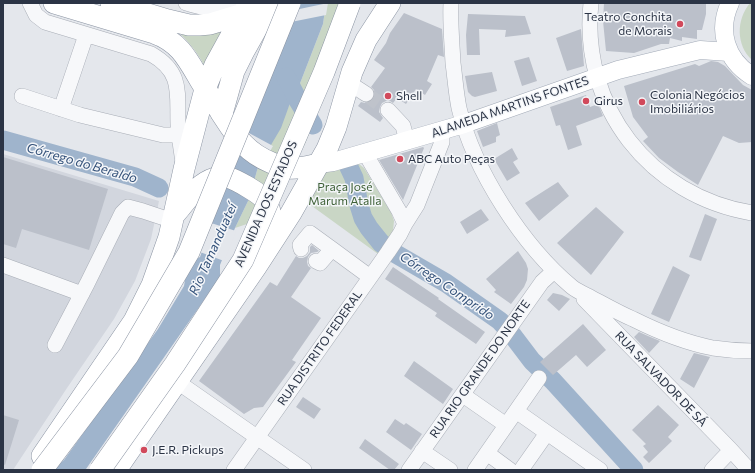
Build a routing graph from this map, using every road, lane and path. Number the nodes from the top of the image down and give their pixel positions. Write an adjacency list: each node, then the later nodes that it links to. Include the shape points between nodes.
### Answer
1 (30, 3): 15 (street, via 36,15 45,22)
2 (54, 3): 14 (highway)
3 (111, 3): 14 (highway)
4 (186, 3): 12 (street, via 201,8)
5 (271, 3): 26 (highway, via 234,71)
6 (290, 3): 62 (highway, bridge, via 189,252 128,356)
7 (350, 3): 63 (highway, AVENIDA DOS ESTADOS, bridge, via 324,72 243,260 176,364)
8 (390, 3): 19 (highway, AVENIDA DOS ESTADOS, via 366,40)
9 (451, 3): 27 (street, via 456,92)
10 (591, 3): 20 (street, via 591,41)
11 (730, 3): 13 (main road)
12 (243, 7): 14 (highway, via 210,24 199,26 176,22); 21 (highway)
13 (724, 23): 16 (main road, ALAMEDA MARTINS FONTES); 17 (main road)
14 (157, 25): 21 (highway, via 162,36 171,41 186,57)
15 (86, 35): 24 (street); 30 (street, via 151,54 165,63 172,71 178,89)
16 (700, 50): 17 (main road, ALAMEDA MARTINS FONTES); 20 (main road, ALAMEDA MARTINS FONTES, via 618,70)
17 (729, 52): 18 (main road, via 738,65)
18 (752, 76)
19 (350, 77): 22 (street); 28 (highway, AVENIDA DOS ESTADOS)
20 (598, 78): 27 (main road, ALAMEDA MARTINS FONTES); 36 (street, via 606,102 620,127 655,168 699,197)
21 (205, 89): 26 (highway); 35 (highway)
22 (366, 94)
23 (22, 96): 24 (street)
24 (61, 109): 30 (street, via 163,135)
25 (388, 110): 31 (street, via 402,126)
26 (222, 114): 34 (highway, via 235,134 255,155)
27 (464, 124): 29 (main road, ALAMEDA MARTINS FONTES); 44 (street, via 476,156 494,191)
28 (336, 127): 33 (highway, AVENIDA DOS ESTADOS); 34 (highway, via 324,143)
29 (442, 131): 31 (main road, ALAMEDA MARTINS FONTES); 38 (street, RUA DISTRITO FEDERAL, via 442,142 417,205)
30 (179, 135): 35 (street)
31 (407, 141): 32 (main road, ALAMEDA MARTINS FONTES)
32 (365, 153): 33 (main road, ALAMEDA MARTINS FONTES); 38 (street)
33 (319, 164): 34 (highway); 39 (highway, AVENIDA DOS ESTADOS)
34 (288, 167)
35 (184, 169): 37 (highway)
36 (752, 213)
37 (174, 218): 39 (highway, via 203,183 222,176 228,177 260,195 267,202 270,210); 47 (street, via 128,206 122,213); 61 (highway, via 158,269 140,309)
38 (405, 224): 45 (street, RUA DISTRITO FEDERAL)
39 (269, 246): 51 (highway, AVENIDA DOS ESTADOS)
40 (301, 249): 41 (street, via 300,245 310,233)
41 (332, 249): 42 (street, via 320,263); 45 (street)
42 (316, 260)
43 (3, 265): 47 (street)
44 (554, 271): 46 (street); 52 (street, RUA RIO GRANDE DO NORTE, via 542,282)
45 (370, 277): 56 (street, RUA DISTRITO FEDERAL)
46 (573, 288): 49 (street, via 670,335 713,348); 57 (street, RUA SALVADOR DE SÁ)
47 (82, 294): 48 (street)
48 (55, 345)
49 (752, 351)
50 (539, 378): 53 (street)
51 (177, 382): 56 (street); 64 (highway, AVENIDA DOS ESTADOS)
52 (463, 395): 54 (street); 58 (street, RUA RIO GRANDE DO NORTE)
53 (516, 411): 54 (street); 55 (street)
54 (506, 425): 59 (street)
55 (547, 433): 60 (street); 71 (street)
56 (257, 437): 65 (street, RUA DISTRITO FEDERAL); 66 (street)
57 (731, 450): 72 (street); 73 (street, RUA SALVADOR DE SÁ)
58 (422, 451): 67 (street, RUA RIO GRANDE DO NORTE); 68 (street)
59 (487, 453): 69 (street); 70 (street)
60 (596, 469)
61 (33, 470)
62 (42, 470)
63 (100, 470)
64 (116, 470)
65 (234, 470)
66 (304, 470)
67 (409, 470)
68 (450, 470)
69 (475, 470)
70 (510, 470)
71 (521, 470)
72 (712, 470)
73 (749, 470)

